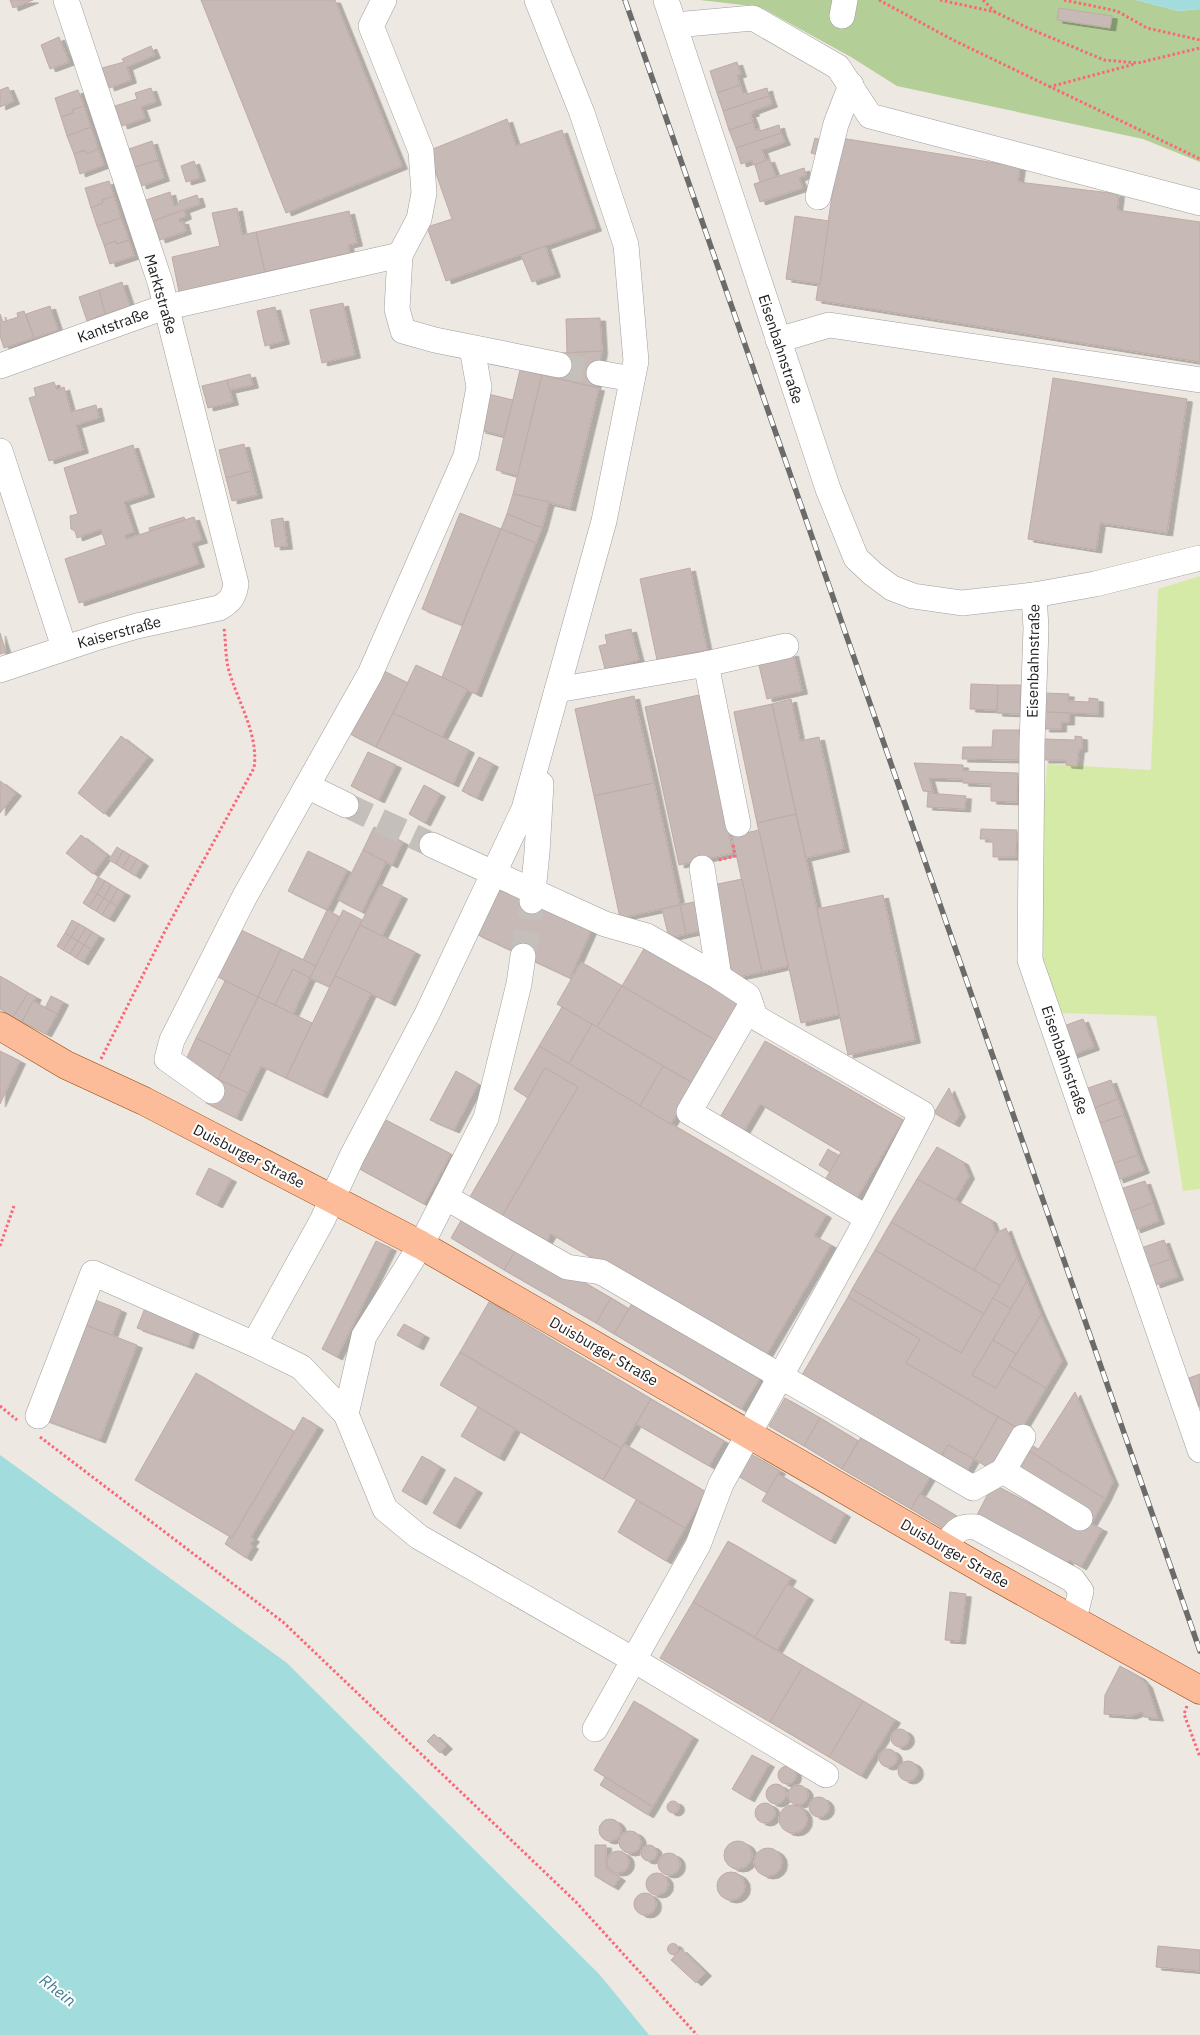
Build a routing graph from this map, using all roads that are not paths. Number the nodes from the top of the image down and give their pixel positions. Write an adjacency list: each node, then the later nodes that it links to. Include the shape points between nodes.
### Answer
1 (66, 0): 10 (street, Marktstraße)
2 (384, 0): 9 (street, via 371,26 421,151 424,193 419,219)
3 (537, 0): 16 (street, via 582,113 626,245 636,361)
4 (666, 0): 5 (street, Eisenbahnstraße)
5 (675, 25): 6 (street, via 753,18 838,67); 11 (street, Eisenbahnstraße)
6 (851, 86): 7 (street, via 836,124); 8 (street, via 870,116)
7 (818, 197)
8 (1200, 203)
9 (400, 255): 10 (street, Kantstraße); 12 (street, via 397,309 403,331)
10 (166, 308): 14 (street, Kantstraße); 21 (street, Marktstraße, via 232,563 236,584)
11 (778, 340): 17 (street, via 829,325); 20 (street, Eisenbahnstraße, via 828,489 856,558 892,588 914,596 962,603)
12 (472, 348): 13 (street); 28 (street, via 479,387 466,456 370,674)
13 (559, 365)
14 (0, 366)
15 (599, 373): 16 (street)
16 (632, 379): 26 (street, via 604,521)
17 (1200, 380)
18 (0, 452): 23 (street)
19 (1200, 558): 20 (street, via 1095,584)
20 (1034, 594): 50 (street, Eisenbahnstraße, via 1030,960)
21 (227, 601): 23 (street, Kaiserstraße)
22 (786, 646): 24 (street)
23 (64, 647): 25 (street, Kaiserstraße)
24 (706, 664): 26 (street); 30 (street)
25 (0, 670)
26 (557, 690): 27 (street)
27 (543, 738): 33 (street, via 524,809); 34 (street)
28 (307, 786): 29 (street); 39 (street, via 172,1040 167,1059)
29 (346, 804)
30 (738, 824)
31 (432, 845): 33 (street)
32 (702, 868): 36 (street)
33 (493, 874): 34 (street); 40 (street, via 427,1014)
34 (532, 896): 36 (street, via 647,936)
35 (523, 956): 41 (street, via 486,1118)
36 (719, 977): 37 (street, via 748,996)
37 (751, 1005): 42 (street, via 754,1017 922,1113); 42 (street, via 689,1112)
38 (0, 1026): 40 (main road, Duisburger Straße, via 66,1065)
39 (212, 1091)
40 (332, 1198): 43 (main road, Duisburger Straße); 44 (street)
41 (446, 1198): 43 (street); 45 (street, via 567,1267 601,1272)
42 (867, 1218): 45 (street)
43 (421, 1244): 46 (street, via 364,1336); 48 (main road, Duisburger Straße)
44 (254, 1344): 46 (street, via 301,1367); 47 (street, via 93,1274)
45 (781, 1376): 48 (street); 52 (street)
46 (346, 1414): 55 (street, via 385,1509 419,1537)
47 (34, 1425)
48 (749, 1435): 54 (main road, Duisburger Straße); 55 (street, via 721,1484 698,1545)
49 (1023, 1437): 51 (street)
50 (1200, 1450)
51 (1003, 1471): 52 (street); 53 (street)
52 (973, 1488): 54 (street, via 968,1512)
53 (1080, 1518)
54 (950, 1538): 56 (main road, Duisburger Straße, via 1074,1619)
55 (634, 1660): 57 (street); 58 (street)
56 (1197, 1689)
57 (596, 1729)
58 (826, 1775)

